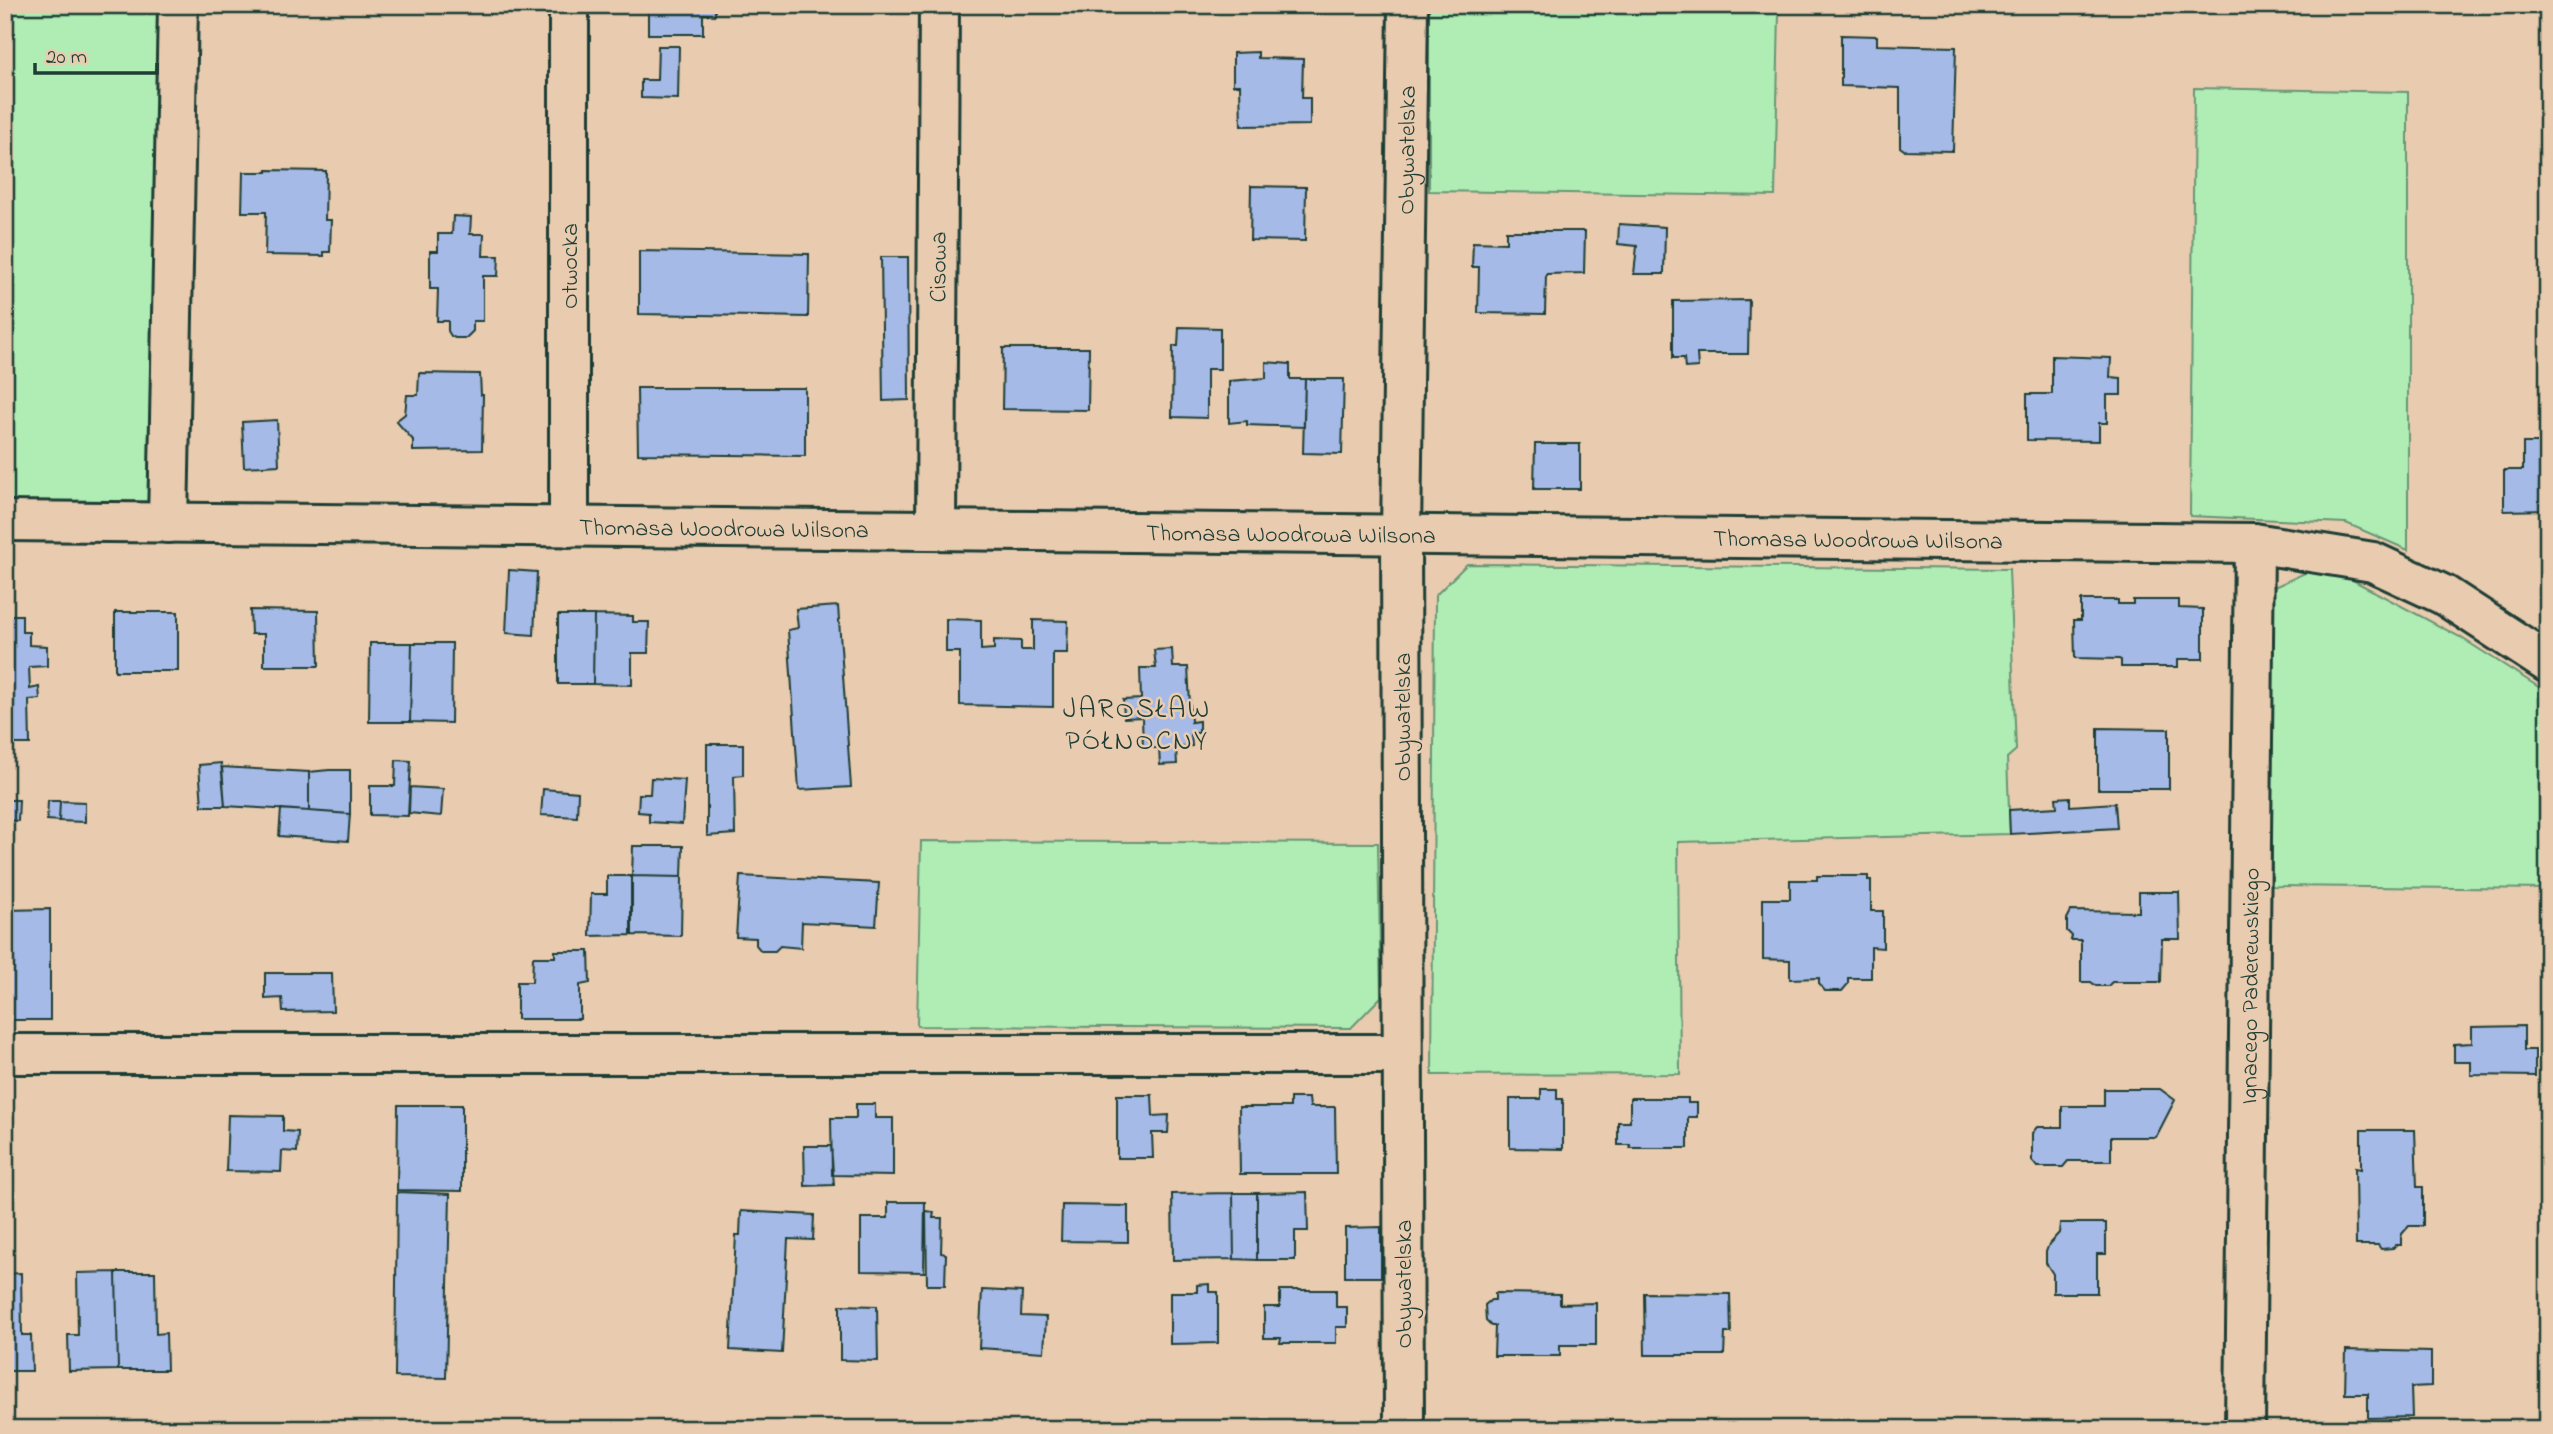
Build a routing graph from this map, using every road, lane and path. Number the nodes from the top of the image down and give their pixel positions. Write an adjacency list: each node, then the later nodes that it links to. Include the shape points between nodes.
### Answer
1 (178, 5): 6 (street)
2 (569, 5): 7 (street, Otwocka)
3 (939, 5): 8 (street, Cisowa)
4 (1408, 5): 9 (street, Obywatelska)
5 (5, 521): 6 (street, Thomasa Woodrowa Wilsona)
6 (168, 523): 7 (street, Thomasa Woodrowa Wilsona)
7 (569, 527): 8 (street, Thomasa Woodrowa Wilsona)
8 (936, 529): 9 (street, Thomasa Woodrowa Wilsona)
9 (1401, 535): 10 (street, Thomasa Woodrowa Wilsona); 12 (street, Obywatelska)
10 (2254, 543): 11 (street, Thomasa Woodrowa Wilsona, via 2374,562 2444,595); 15 (street, Ignacego Paderewskiego)
11 (2548, 663)
12 (1402, 1054): 13 (street); 14 (street, Obywatelska)
13 (5, 1055)
14 (1404, 1429)
15 (2245, 1429)

